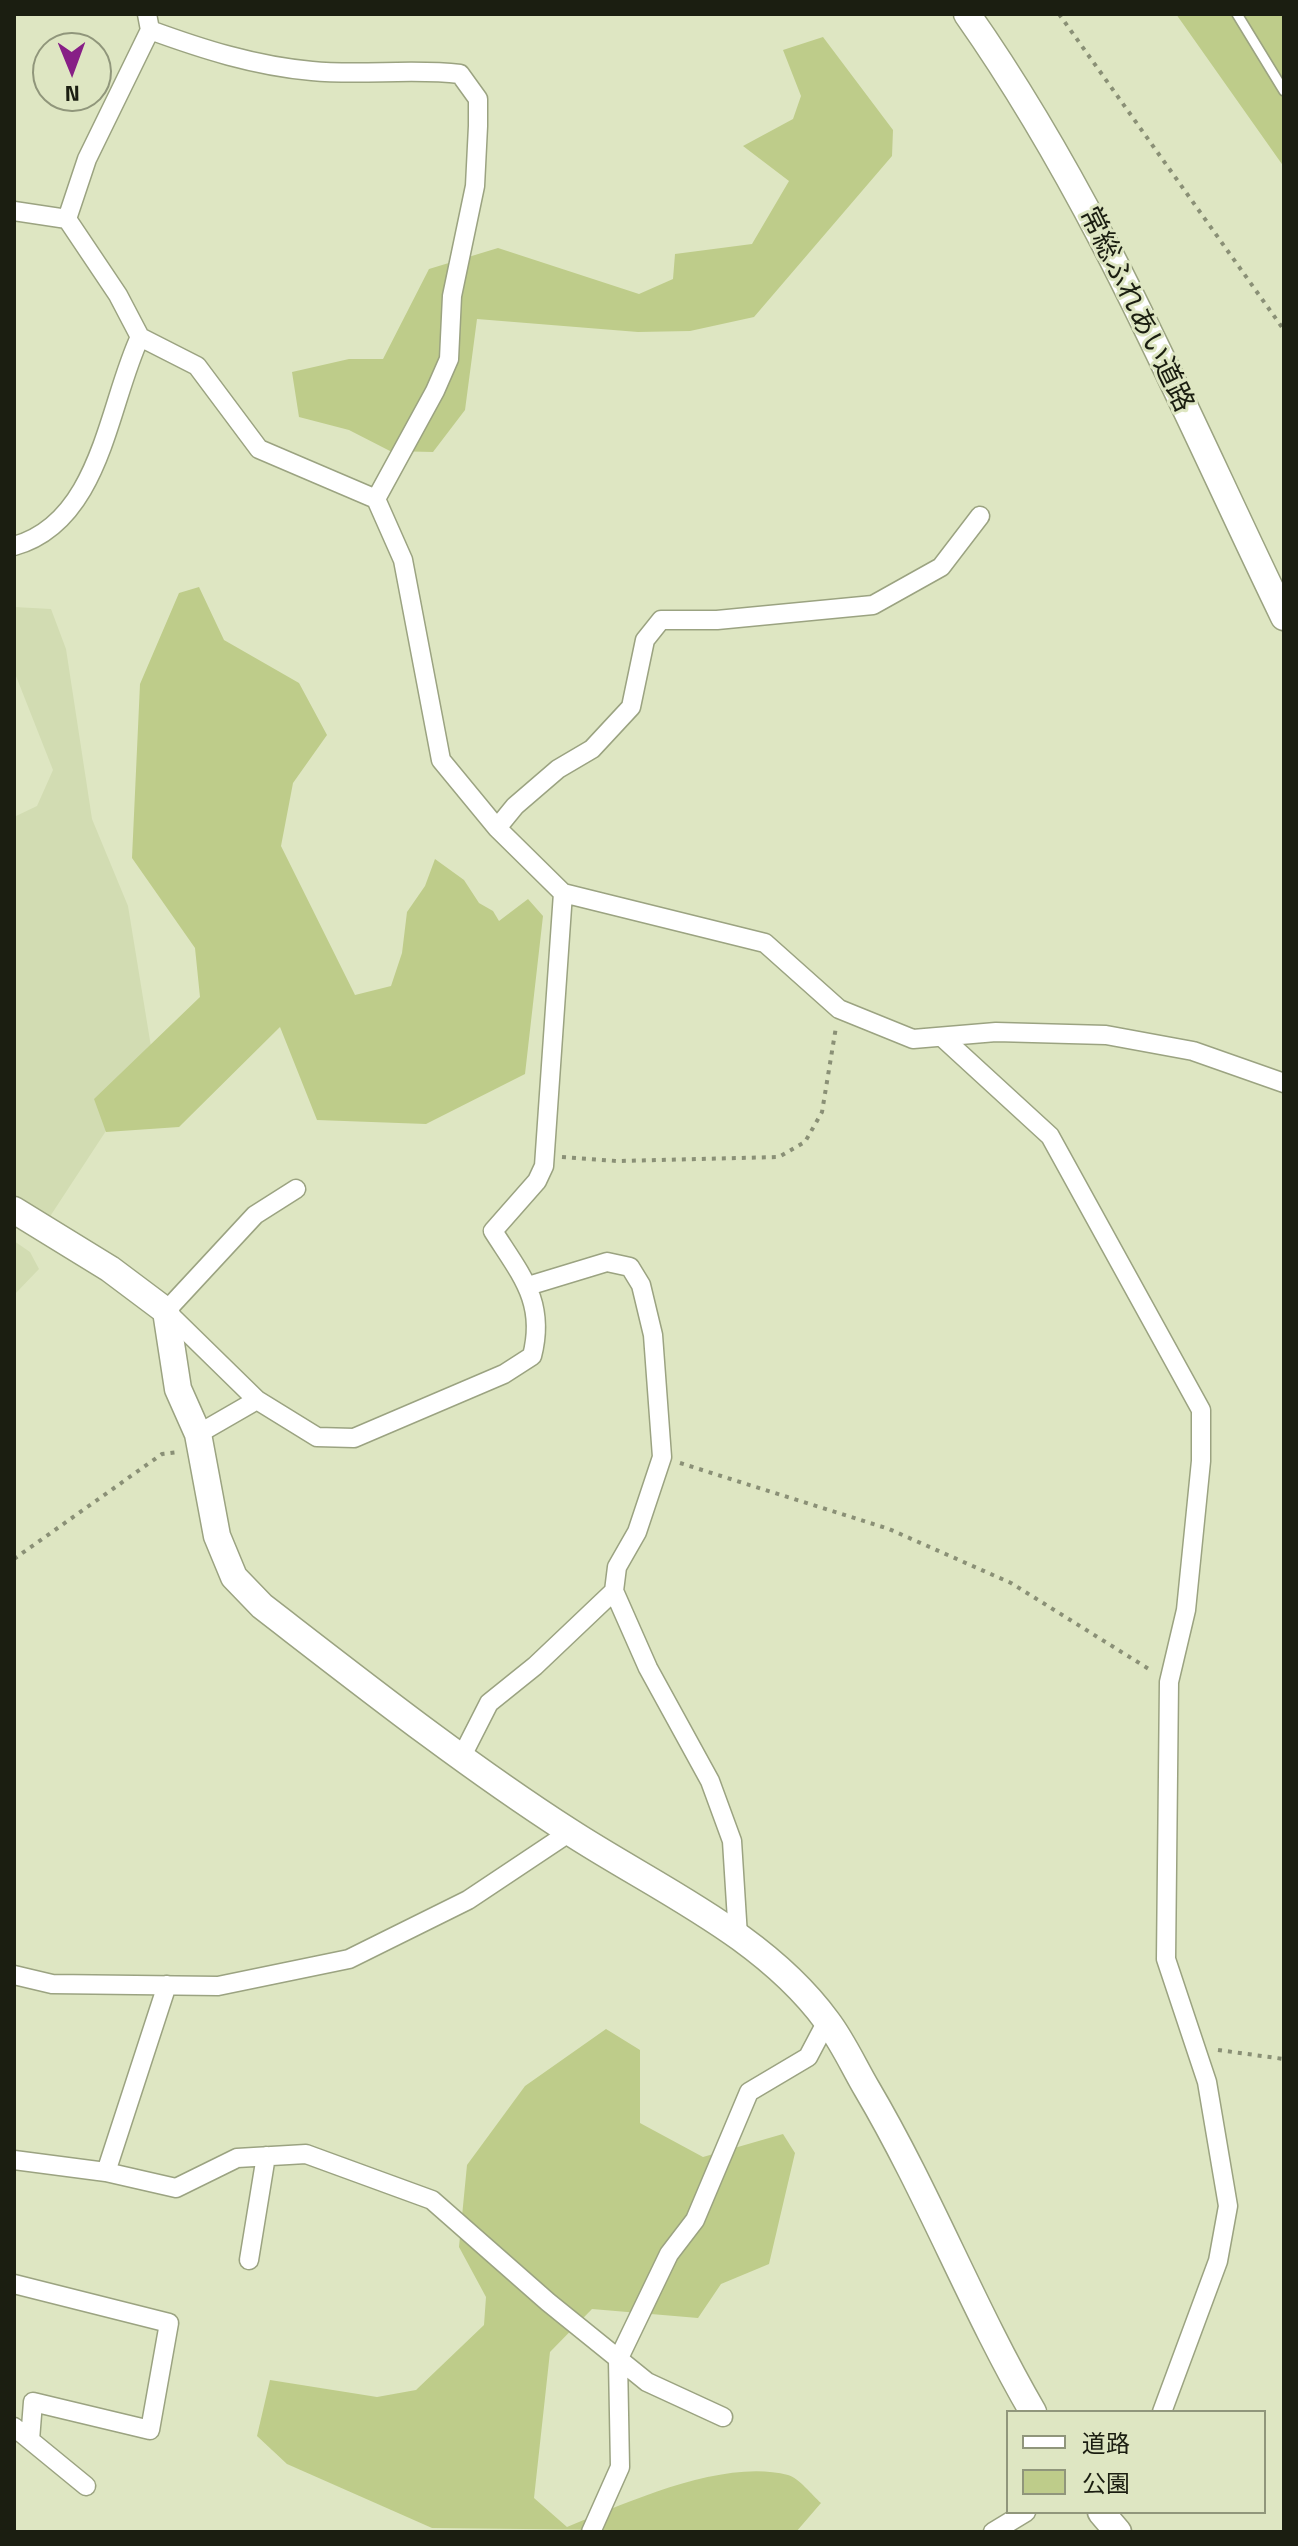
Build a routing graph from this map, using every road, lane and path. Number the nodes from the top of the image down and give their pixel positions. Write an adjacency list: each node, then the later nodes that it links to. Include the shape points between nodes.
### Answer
1 (967, 14): 13 (street, 常総ふれあい道路, via 1052,144)
2 (1059, 14): 8 (path)
3 (1237, 14): 5 (lane)
4 (148, 22): 7 (street, via 87,159); 10 (street, via 215,54 313,72 460,74 478,99 475,186 452,296 449,359)
5 (1284, 91)
6 (14, 211): 7 (street)
7 (67, 219): 9 (street)
8 (1284, 330)
9 (140, 337): 10 (street, via 197,366 259,449); 12 (street, via 104,448 81,490 54,525)
10 (376, 499): 14 (street, via 403,560 441,760)
11 (980, 516): 14 (street, via 941,567 873,605 661,620 645,640 631,707 592,749 558,769)
12 (14, 546)
13 (1284, 617)
14 (497, 828): 15 (street)
15 (563, 893): 16 (street, via 765,943); 19 (street)
16 (839, 1009): 17 (street, via 913,1039); 19 (path, via 822,1112 805,1142 779,1157 617,1161)
17 (942, 1037): 18 (street, via 996,1032 1106,1035 1193,1051); 29 (street, via 1050,1136 1201,1410 1186,1610)
18 (1284, 1083)
19 (545, 1156): 22 (street, via 537,1181 493,1231)
20 (296, 1189): 23 (street, via 255,1215)
21 (14, 1210): 23 (street)
22 (528, 1286): 24 (street, via 539,1329 532,1356 504,1374 354,1438 317,1437); 26 (street, via 607,1262 630,1267 641,1285 653,1335)
23 (166, 1311): 24 (street); 25 (street, via 178,1389)
24 (257, 1400): 25 (street)
25 (198, 1442): 27 (path, via 162,1454); 30 (street, via 217,1536 234,1577 262,1606)
26 (662, 1457): 28 (street, via 637,1532 617,1567); 29 (path, via 889,1529 1011,1583)
27 (14, 1559)
28 (614, 1591): 30 (street, via 489,1703); 32 (street, via 648,1668 710,1781 732,1841)
29 (1169, 1682): 36 (street, via 1166,1959)
30 (461, 1758): 31 (street)
31 (570, 1832): 32 (street); 34 (street, via 468,1900 349,1959 218,1986)
32 (738, 1936): 35 (street, via 787,1977)
33 (14, 1975): 34 (street, via 52,1984)
34 (167, 1985): 40 (street)
35 (827, 2021): 43 (street, via 808,2057 749,2092 695,2220 669,2254); 44 (street, via 909,2160 997,2351)
36 (1195, 2047): 37 (path); 45 (street, via 1207,2082 1228,2206 1218,2261)
37 (1284, 2059)
38 (266, 2156): 40 (street, via 237,2158 176,2188); 41 (street); 43 (street, via 306,2154 432,2200)
39 (14, 2160): 40 (street)
40 (106, 2172)
41 (249, 2260)
42 (14, 2284): 48 (street, via 169,2323 150,2430 33,2402)
43 (618, 2360): 46 (street, via 647,2382); 52 (street, via 620,2467)
44 (1032, 2410)
45 (1163, 2410)
46 (723, 2417)
47 (14, 2427): 48 (street)
48 (30, 2440): 49 (street)
49 (86, 2486)
50 (1023, 2514): 53 (street)
51 (1103, 2514): 54 (street)
52 (591, 2532)
53 (993, 2532)
54 (1118, 2532)

